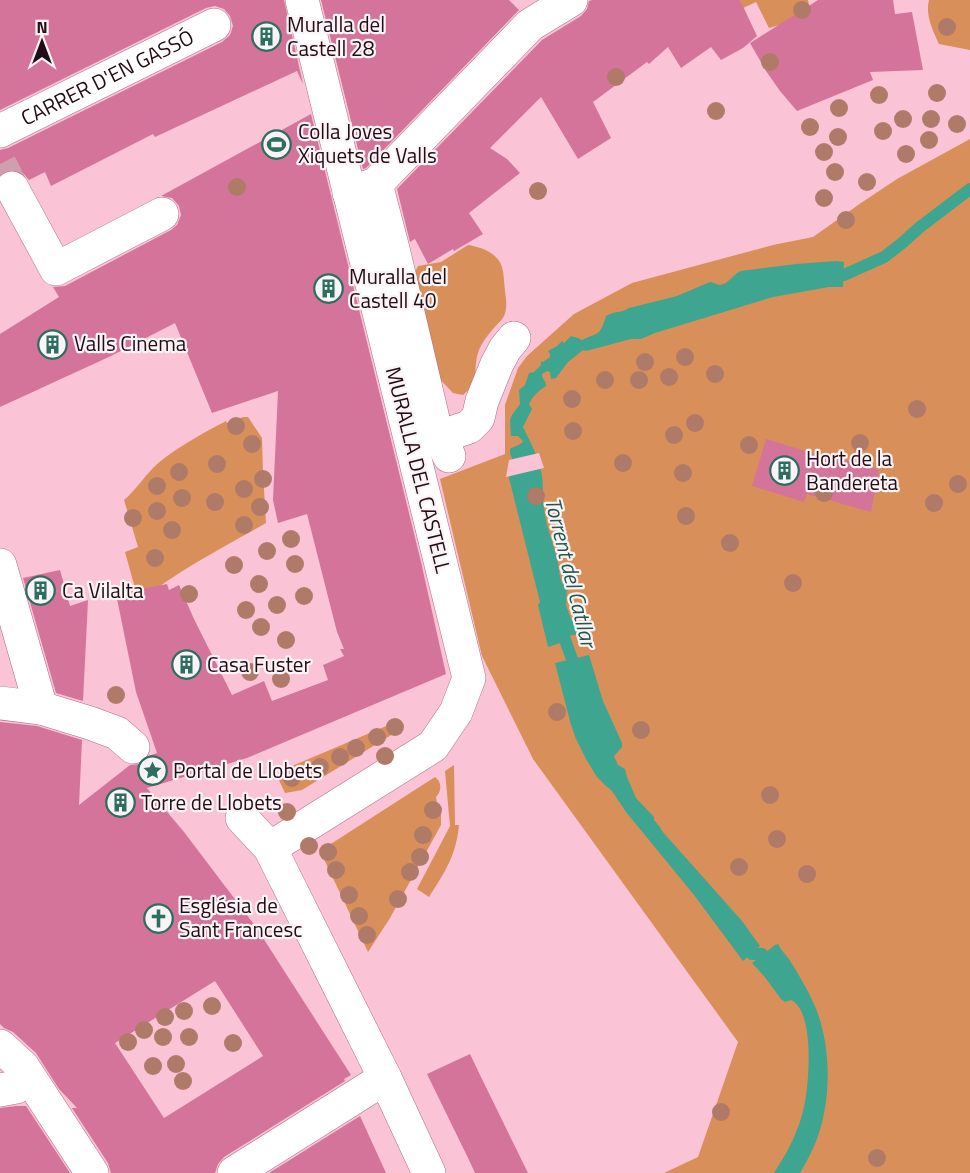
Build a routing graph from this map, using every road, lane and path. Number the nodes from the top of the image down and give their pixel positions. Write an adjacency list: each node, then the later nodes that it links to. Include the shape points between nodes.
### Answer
1 (302, 0): 6 (street)
2 (571, 0): 6 (street, via 530,25)
3 (214, 24): 4 (street, CARRER D'EN GASSÓ)
4 (0, 131)
5 (12, 188): 7 (street, via 56,269)
6 (362, 189): 8 (street)
7 (162, 214)
8 (378, 222): 9 (street, via 394,254 434,423 445,448 457,431 470,427 478,418 497,364); 15 (street, MURALLA DEL CASTELL, via 469,678 456,712 433,746)
9 (514, 338)
10 (0, 565): 12 (street)
11 (0, 703): 12 (street)
12 (41, 708): 13 (street, via 117,733)
13 (133, 747)
14 (242, 818): 15 (street)
15 (270, 848): 17 (street)
16 (0, 1046): 18 (street, via 23,1068)
17 (385, 1078): 20 (street); 21 (street)
18 (14, 1082): 19 (street)
19 (92, 1173)
20 (234, 1173)
21 (429, 1173)

